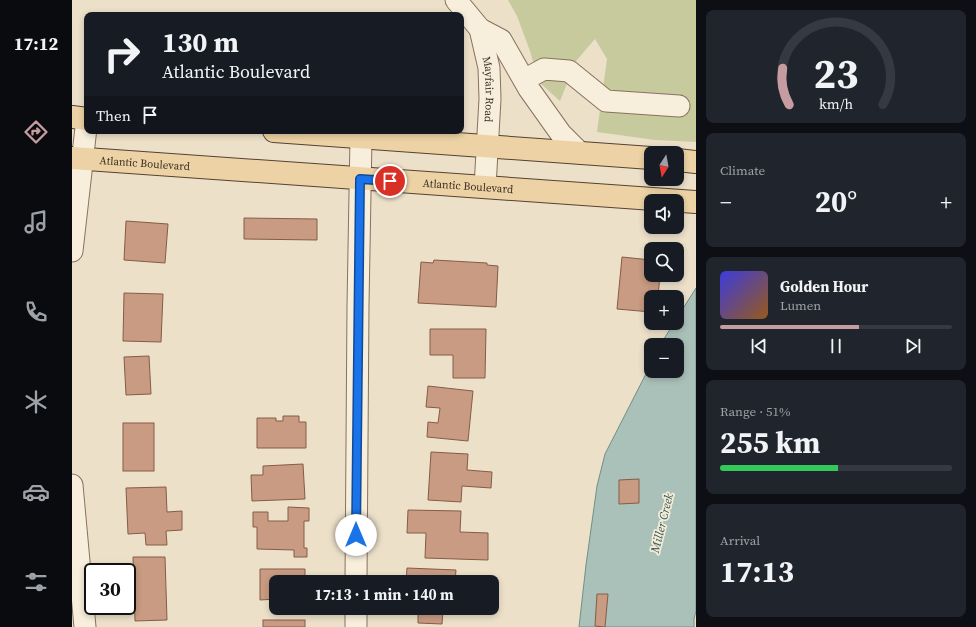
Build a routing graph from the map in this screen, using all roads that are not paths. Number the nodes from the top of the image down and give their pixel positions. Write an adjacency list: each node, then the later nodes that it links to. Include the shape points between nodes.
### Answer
1 (456, 0): 2 (street, Mayfair Road)
2 (480, 28): 3 (street, via 501,40); 10 (street, Mayfair Road, via 488,68)
3 (524, 80): 4 (street, via 544,69 569,70 606,101); 11 (street, via 561,134)
4 (678, 106)
5 (72, 117): 6 (main road)
6 (84, 118)
7 (84, 130): 13 (street)
8 (318, 134): 9 (main road)
9 (361, 137): 10 (main road); 16 (street)
10 (488, 147): 11 (main road); 17 (street, Mayfair Road)
11 (580, 153): 12 (main road)
12 (644, 158)
13 (77, 159): 16 (main road, Atlantic Boulevard); 19 (street)
14 (684, 161): 15 (main road)
15 (696, 162)
16 (360, 179): 17 (main road, Atlantic Boulevard); 21 (street)
17 (485, 187): 18 (main road, Atlantic Boulevard)
18 (696, 202)
19 (72, 251)
20 (72, 485): 23 (street)
21 (356, 575)
22 (356, 615): 24 (street)
23 (85, 627)
24 (356, 627)

